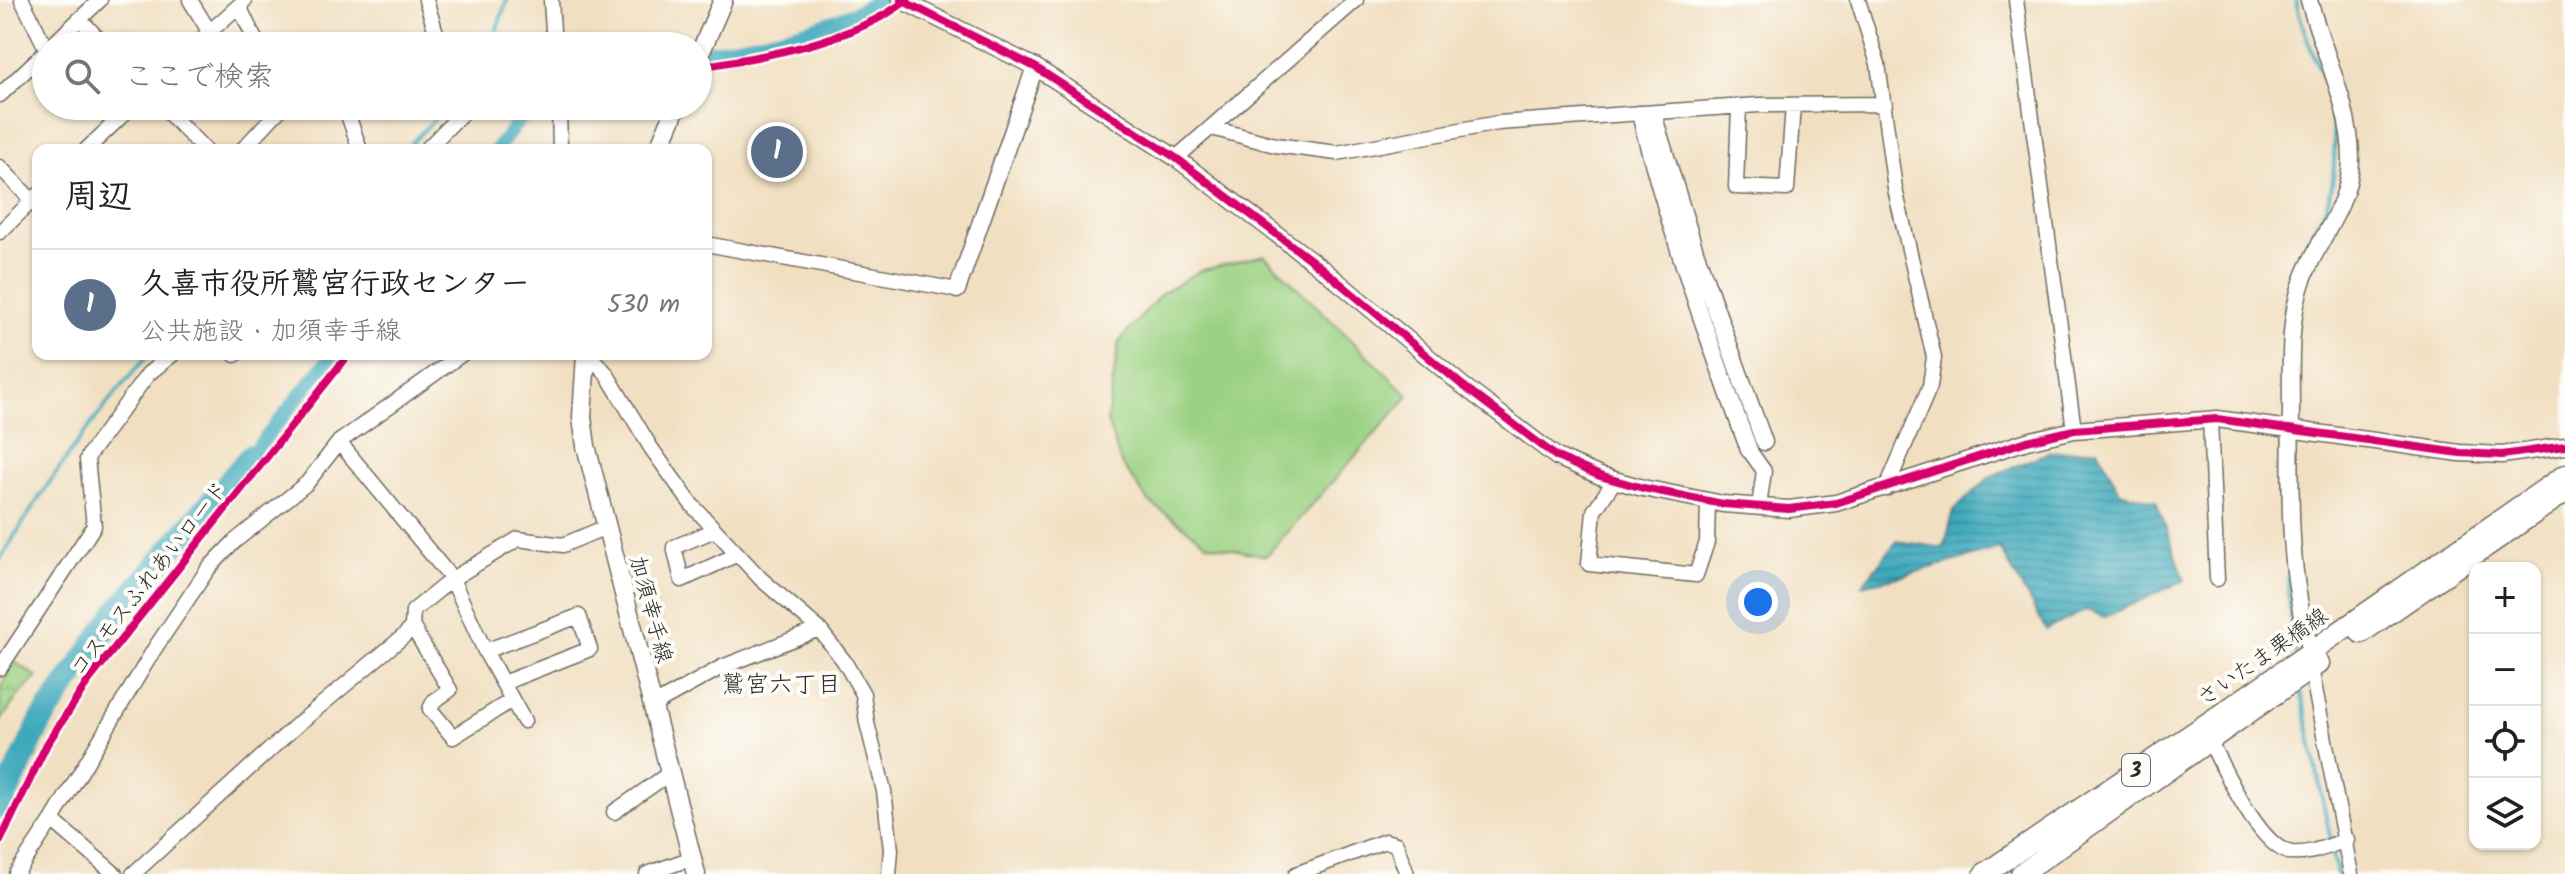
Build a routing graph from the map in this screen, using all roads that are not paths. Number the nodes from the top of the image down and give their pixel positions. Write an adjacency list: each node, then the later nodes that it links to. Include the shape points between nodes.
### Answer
1 (22, 0): 15 (street)
2 (100, 0): 13 (street)
3 (190, 0): 14 (street)
4 (426, 0): 19 (street)
5 (551, 0): 20 (street)
6 (723, 0): 21 (main road)
7 (901, 0): 23 (street)
8 (1356, 0): 36 (street)
9 (1858, 0): 25 (street)
10 (2016, 0): 56 (street)
11 (2309, 0): 57 (street, via 2345,118 2351,161 2344,194 2296,306)
12 (242, 3): 14 (street); 18 (street)
13 (80, 19): 16 (street); 17 (street)
14 (209, 31)
15 (39, 32)
16 (66, 32)
17 (92, 32)
18 (253, 32)
19 (436, 32)
20 (553, 32)
21 (709, 32)
22 (32, 64): 24 (street)
23 (1035, 67): 44 (street); 50 (street)
24 (0, 95)
25 (1885, 104): 26 (street); 63 (street, via 1895,189 1934,357 1930,386)
26 (1793, 105): 27 (street); 27 (street, via 1787,189 1736,187)
27 (1739, 106): 28 (street)
28 (1647, 114): 36 (street, via 1498,123 1337,153 1275,145); 59 (street, via 1661,197 1684,273)
29 (117, 120): 37 (street)
30 (176, 120): 38 (street)
31 (272, 120): 39 (street)
32 (350, 120): 40 (street)
33 (455, 120): 41 (street)
34 (559, 120): 42 (street)
35 (671, 120): 43 (main road)
36 (1212, 128): 44 (street)
37 (92, 144)
38 (199, 144)
39 (248, 144)
40 (358, 144)
41 (432, 144)
42 (560, 144)
43 (661, 144)
44 (1176, 158): 62 (street, via 1557,457)
45 (0, 167): 46 (street)
46 (32, 197)
47 (32, 204): 48 (street)
48 (0, 232)
49 (712, 245): 50 (street)
50 (957, 290)
51 (166, 360): 76 (street, via 148,374 90,453 94,526)
52 (454, 360): 58 (street)
53 (587, 360): 67 (main road, 加須幸手線, via 582,417)
54 (593, 360): 68 (street, via 651,448)
55 (2210, 420): 56 (street); 57 (street); 71 (street)
56 (2074, 430): 63 (street)
57 (2285, 430): 60 (street, via 2460,453 2502,455); 75 (street)
58 (339, 442): 70 (street); 84 (street, via 307,483 208,569)
59 (1757, 446): 66 (street, via 1764,471)
60 (2565, 446)
61 (2565, 475): 75 (main road, さいたま栗橋線 / 3)
62 (1615, 480): 65 (street); 65 (street, via 1594,511 1589,564 1696,575 1707,542)
63 (1886, 489): 66 (street, via 1836,503 1789,509)
64 (2565, 492): 75 (main road, さいたま栗橋線 / 3)
65 (1708, 501): 66 (street)
66 (1759, 506)
67 (606, 527): 70 (street, via 563,545 518,539); 79 (main road, 加須幸手線)
68 (715, 530): 69 (street); 69 (street, via 674,547 682,580)
69 (738, 554): 73 (street)
70 (452, 579): 72 (street, via 413,611); 74 (street)
71 (2217, 579)
72 (412, 626): 78 (street, via 450,690 430,709 453,737); 89 (street)
73 (819, 629): 79 (street, via 722,667); 91 (street, via 863,694 884,791)
74 (485, 651): 77 (street); 77 (street, via 579,616 590,649)
75 (2302, 665): 81 (main road, さいたま栗橋線 / 3); 85 (street); 94 (main road, さいたま栗橋線 / 3)
76 (0, 668)
77 (503, 683): 78 (street)
78 (512, 700): 80 (street)
79 (652, 706): 82 (main road, 加須幸手線)
80 (524, 721)
81 (2209, 740): 85 (street, via 2250,816 2276,846 2291,853); 95 (main road, さいたま栗橋線 / 3)
82 (670, 773): 83 (street); 86 (main road, 加須幸手線)
83 (614, 812)
84 (52, 820): 87 (street); 88 (street)
85 (2347, 840): 96 (street)
86 (694, 866): 90 (street)
87 (16, 874)
88 (115, 874)
89 (133, 874)
90 (647, 874)
91 (889, 874)
92 (1296, 874): 93 (street, via 1385,841 1396,844)
93 (1407, 874)
94 (1984, 874)
95 (2021, 874)
96 (2351, 874)

